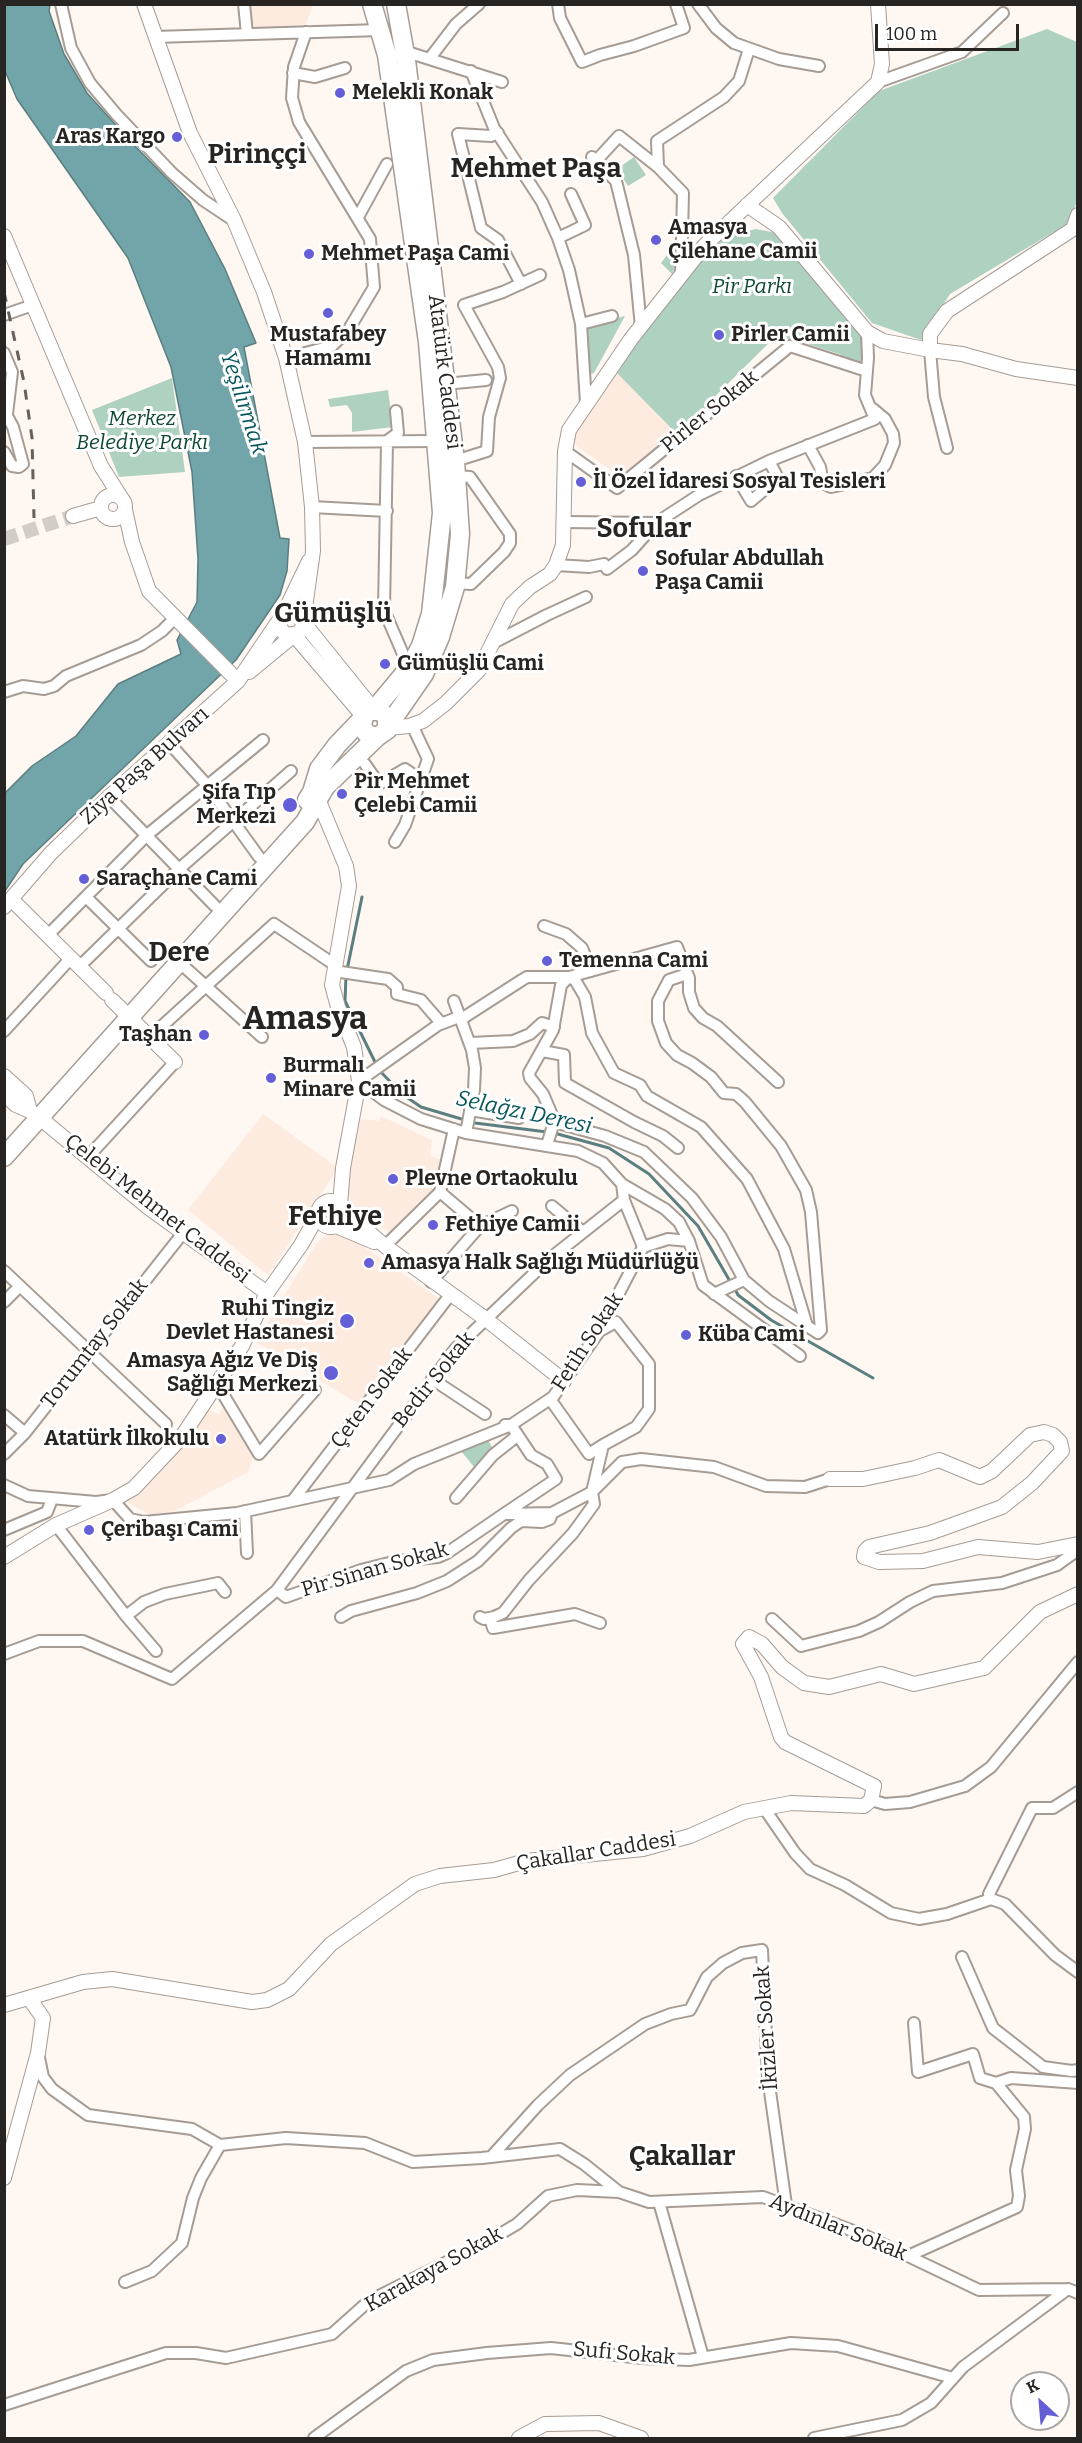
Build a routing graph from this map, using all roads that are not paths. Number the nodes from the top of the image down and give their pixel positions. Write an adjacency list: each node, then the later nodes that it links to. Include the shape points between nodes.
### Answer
1 (61, 4): 32 (street, via 71,48 90,82 172,173)
2 (144, 4): 15 (street)
3 (244, 4): 14 (street)
4 (372, 4): 12 (main road, Atatürk Caddesi)
5 (396, 4): 17 (main road, Atatürk Caddesi)
6 (479, 4): 18 (street, via 456,24)
7 (558, 4): 8 (street, via 560,18 582,62 684,28)
8 (676, 4)
9 (698, 4): 16 (street, via 716,28)
10 (878, 4): 24 (street, via 882,64)
11 (1003, 13): 24 (street, via 962,52)
12 (381, 30): 13 (street); 56 (main road, Atatürk Caddesi, via 428,342)
13 (306, 32): 14 (street); 22 (street)
14 (247, 34): 15 (street)
15 (154, 37): 32 (street, via 190,133)
16 (749, 49): 19 (street); 27 (street, via 739,81 724,98 657,141)
17 (404, 51): 18 (street); 50 (main road, Atatürk Caddesi)
18 (430, 58): 21 (street)
19 (819, 66)
20 (345, 68): 22 (street, via 315,77)
21 (471, 71): 23 (street); 25 (street)
22 (293, 74): 31 (street, via 292,98 299,122)
23 (502, 82)
24 (878, 82): 29 (street)
25 (498, 133): 34 (street, via 542,202); 37 (street, via 458,134 481,228 498,240)
26 (387, 164): 31 (street)
27 (658, 167): 36 (street, via 683,193); 42 (street, via 619,136 593,159 616,181 634,255)
28 (571, 194): 34 (street, via 585,225)
29 (747, 205): 36 (street, via 705,245); 43 (street, via 779,227)
30 (1077, 215): 44 (street, via 1073,229 947,311 930,334)
31 (357, 217): 46 (street, via 370,239 374,287 349,329 332,346)
32 (234, 220): 46 (street)
33 (4, 236): 38 (street)
34 (558, 238): 41 (street)
35 (540, 275): 37 (street)
36 (681, 276): 42 (street)
37 (521, 284): 64 (street, via 464,305 500,372 489,417 487,451)
38 (33, 305): 39 (street); 63 (street)
39 (4, 315)
40 (612, 316): 41 (street)
41 (581, 324): 51 (street)
42 (641, 327): 51 (street)
43 (867, 332): 44 (street, via 883,340); 47 (street)
44 (930, 350): 48 (street); 59 (street, via 934,397)
45 (4, 353): 54 (street, via 12,372)
46 (286, 358): 57 (street)
47 (867, 371): 52 (street, via 865,395); 60 (street, Pirler Sokak, via 789,346 617,488)
48 (1077, 378)
49 (486, 380): 50 (street)
50 (445, 384): 64 (main road, Atatürk Caddesi)
51 (586, 403): 60 (street, via 569,430)
52 (869, 406): 58 (street, via 875,419); 58 (street, via 885,419 894,444 885,465 873,478 831,487 823,483 820,467)
53 (396, 411): 55 (street, via 398,433)
54 (6, 412): 61 (street, via 23,464 12,466)
55 (387, 441): 56 (street); 57 (street); 69 (street)
56 (436, 441): 84 (main road, Atatürk Caddesi, via 442,513 431,614)
57 (304, 442): 68 (street)
58 (808, 445): 62 (street)
59 (947, 448)
60 (565, 451): 72 (street)
61 (4, 452)
62 (769, 461): 65 (street); 65 (street, via 778,478 751,501)
63 (101, 466): 66 (street); 67 (street)
64 (456, 468): 77 (main road, Atatürk Caddesi, via 460,534); 77 (street, via 470,477 510,534 510,543 471,584)
65 (736, 476): 73 (street)
66 (102, 504): 67 (street, via 115,495); 70 (street); 71 (street, via 106,517)
67 (123, 504): 71 (street, via 121,516); 74 (street)
68 (312, 507): 69 (street); 75 (street)
69 (387, 511): 84 (street, via 384,609)
70 (73, 516)
71 (114, 519): 74 (street)
72 (565, 522): 73 (street); 76 (street)
73 (656, 523): 76 (street, via 632,550 607,568 604,564)
74 (132, 542): 80 (street, via 149,591)
75 (313, 553): 79 (street, Ziya Paşa Bulvarı); 81 (street)
76 (556, 566): 83 (street, via 512,604)
77 (455, 583): 89 (main road, Atatürk Caddesi, via 440,637 424,674)
78 (586, 597): 83 (street)
79 (281, 618): 81 (street, via 289,611 297,612); 82 (street, via 279,627); 85 (street, Ziya Paşa Bulvarı)
80 (179, 620): 85 (street); 86 (street, via 141,645 66,676 54,686 23,686)
81 (303, 622): 82 (street, via 302,630); 87 (street)
82 (294, 635): 85 (street); 87 (street)
83 (493, 643): 88 (street, via 479,670 446,703)
84 (409, 668): 87 (main road, Atatürk Caddesi)
85 (234, 676): 91 (street, Ziya Paşa Bulvarı)
86 (4, 692)
87 (367, 716): 89 (main road, via 364,731 371,736); 101 (main road, Atatürk Caddesi, via 337,746 294,818)
88 (412, 725): 89 (street); 94 (street, via 428,759)
89 (384, 730): 97 (main road, Atatürk Caddesi, via 326,787)
90 (263, 740): 95 (street)
91 (169, 743): 95 (street); 96 (street, Ziya Paşa Bulvarı)
92 (365, 764): 94 (street, via 380,784 405,769)
93 (291, 771): 98 (street)
94 (421, 780): 100 (street)
95 (207, 785): 98 (street); 99 (street)
96 (109, 796): 99 (street); 104 (street, Ziya Paşa Bulvarı)
97 (318, 800): 111 (main road, Atatürk Caddesi, via 305,822); 112 (street, via 346,866 349,886)
98 (235, 821): 101 (street); 102 (street)
99 (147, 835): 102 (street); 103 (street)
100 (395, 842)
101 (259, 856): 105 (main road, Atatürk Caddesi)
102 (179, 869): 105 (street); 107 (street)
103 (86, 897): 107 (street); 108 (street)
104 (8, 903): 108 (street)
105 (214, 906): 118 (main road, Atatürk Caddesi)
106 (544, 926): 113 (street, via 566,934 582,948)
107 (118, 929): 109 (street); 110 (street)
108 (48, 935): 110 (street)
109 (151, 961)
110 (75, 962): 118 (street); 122 (street)
111 (179, 962): 116 (street); 118 (main road, Atatürk Caddesi)
112 (340, 970): 116 (street, via 274,924); 120 (street, via 388,980 397,987 397,994 421,1000); 129 (street, via 332,985 354,1047)
113 (591, 971): 114 (street, via 677,947); 115 (street)
114 (687, 974): 130 (street, via 694,1008); 167 (street, via 669,980 657,1001 658,1021 666,1043 676,1055 711,1077 724,1093 736,1094 745,1102 781,1146 806,1190 822,1330 818,1333)
115 (569, 977): 119 (street, via 527,977); 121 (street, via 561,985); 167 (street, via 585,997 592,1033 614,1073 640,1085 647,1096 701,1127 747,1179 784,1249)
116 (206, 986): 123 (street); 124 (street)
117 (454, 1000): 119 (street)
118 (117, 1005): 123 (street); 133 (main road)
119 (459, 1017): 120 (street); 125 (street)
120 (441, 1023): 129 (street)
121 (554, 1027): 125 (street, via 542,1023 530,1034 513,1041); 126 (street)
122 (4, 1031)
123 (150, 1037): 127 (street)
124 (262, 1037)
125 (470, 1043): 132 (street, via 475,1068)
126 (542, 1052): 135 (street, via 529,1073 543,1094); 140 (street, via 564,1055 565,1083)
127 (175, 1062): 142 (street)
128 (4, 1076): 133 (street, via 26,1095)
129 (359, 1081): 136 (street, via 384,1100); 146 (street)
130 (778, 1082)
131 (4, 1094): 133 (street)
132 (470, 1111): 134 (street); 137 (street)
133 (35, 1114): 138 (main road); 141 (main road); 142 (street, Çelebi Mehmet Caddesi)
134 (519, 1118)
135 (553, 1124): 139 (street); 159 (street, via 605,1136 644,1152 692,1197 722,1237)
136 (454, 1130): 137 (street); 144 (street)
137 (467, 1131): 139 (street)
138 (4, 1139)
139 (548, 1143): 143 (street, via 603,1162)
140 (678, 1148)
141 (4, 1157)
142 (88, 1157): 153 (street, Çelebi Mehmet Caddesi)
143 (622, 1184): 145 (street); 154 (street, via 665,1209 679,1222)
144 (440, 1192): 151 (street); 156 (street)
145 (624, 1200): 152 (street, Bedir Sokak); 157 (street)
146 (337, 1205): 149 (street, via 321,1205); 150 (street, via 342,1220); 156 (street)
147 (552, 1206): 152 (street)
148 (512, 1211): 151 (street)
149 (318, 1215): 150 (street); 155 (street, Çelebi Mehmet Caddesi)
150 (332, 1226): 155 (street, Çelebi Mehmet Caddesi); 156 (street)
151 (480, 1226): 160 (street)
152 (584, 1232): 166 (street, Bedir Sokak)
153 (183, 1233): 162 (street, Çelebi Mehmet Caddesi); 169 (street, Torumtay Sokak)
154 (689, 1242): 157 (street, via 668,1239); 163 (street, via 703,1285)
155 (302, 1245): 162 (street, Çelebi Mehmet Caddesi)
156 (385, 1246): 160 (street)
157 (643, 1246): 168 (street, Fetih Sokak)
158 (4, 1271): 161 (street)
159 (744, 1280): 163 (street); 167 (street)
160 (431, 1281): 164 (street)
161 (20, 1286): 165 (street); 169 (street)
162 (267, 1293): 173 (street, via 242,1346)
163 (714, 1294): 170 (street)
164 (450, 1295): 166 (street); 191 (street, Çeten Sokak)
165 (4, 1302)
166 (484, 1319): 171 (street, Bedir Sokak); 172 (street)
167 (807, 1326)
168 (598, 1333): 172 (street, Fetih Sokak); 182 (street, via 616,1322 649,1364 649,1409 636,1427)
169 (89, 1351): 178 (street); 180 (street, Torumtay Sokak)
170 (800, 1356)
171 (432, 1379): 176 (street); 186 (street, Bedir Sokak)
172 (564, 1381): 175 (street, Fetih Sokak)
173 (217, 1384): 174 (street, via 259,1454); 190 (street, via 181,1438 134,1488)
174 (315, 1390)
175 (550, 1399): 179 (street, Fetih Sokak); 182 (street, via 588,1454)
176 (484, 1414)
177 (4, 1415): 180 (street)
178 (166, 1424)
179 (505, 1425): 181 (street); 186 (street, Fetih Sokak, via 414,1464 389,1480)
180 (25, 1433): 183 (street, Torumtay Sokak)
181 (517, 1436): 188 (street, via 493,1455); 194 (street, via 531,1455 547,1464 556,1479)
182 (603, 1446): 187 (street)
183 (4, 1454)
184 (830, 1479): 187 (street, via 805,1487 766,1486 714,1467 641,1459 622,1461); 197 (street, via 863,1479 939,1460 980,1477 992,1471 1030,1435 1044,1432 1060,1442 1062,1452 1002,1507 930,1533 868,1547 864,1557 879,1562 923,1562 978,1547 1038,1552)
185 (4, 1485): 189 (street, via 28,1496)
186 (352, 1487): 191 (street, Fetih Sokak); 201 (street, Bedir Sokak)
187 (592, 1492): 193 (street); 207 (street, via 594,1504 573,1533 503,1613 485,1617 493,1628 575,1614)
188 (456, 1497)
189 (52, 1499): 190 (street); 196 (street, via 47,1512)
190 (113, 1500): 192 (street, Fetih Sokak, via 130,1520 144,1522); 195 (street)
191 (293, 1500): 192 (street, Fetih Sokak)
192 (245, 1511): 199 (street)
193 (552, 1513): 194 (street); 205 (street, via 550,1519 542,1522 521,1521 478,1561 447,1581)
194 (504, 1514): 201 (street, Pir Sinan Sokak, via 438,1557 370,1568 286,1597)
195 (56, 1525): 200 (street); 204 (street)
196 (4, 1530)
197 (1077, 1544)
198 (1077, 1550): 206 (street, via 1057,1565 1002,1583 933,1592 879,1622 801,1646)
199 (248, 1553)
200 (4, 1557)
201 (277, 1590): 209 (street, Pir Sinan Sokak, via 172,1679 83,1641 39,1641)
202 (225, 1592): 204 (street, via 218,1583 165,1594 144,1602)
203 (1077, 1594): 212 (street, via 1040,1612 984,1668 914,1684 881,1674 830,1687 804,1683 749,1637 743,1644 761,1677 785,1742 874,1786)
204 (126, 1616): 208 (street)
205 (341, 1617)
206 (772, 1619)
207 (600, 1623)
208 (156, 1651)
209 (4, 1654)
210 (1077, 1662): 212 (street, via 991,1767 965,1786 910,1802 885,1804)
211 (1077, 1792): 214 (street, via 1053,1808 1032,1808 989,1894)
212 (871, 1800): 213 (street, Çakallar Caddesi, via 864,1806 791,1803)
213 (764, 1808): 214 (street, via 810,1869 891,1913 919,1919); 217 (street, Çakallar Caddesi, via 643,1849 526,1861 415,1884 332,1944 289,1989 267,2000 252,2002 112,1979 84,1982)
214 (991, 1899): 216 (street, via 1005,1904)
215 (962, 1957): 221 (street, via 993,2028 1043,2067)
216 (1077, 1972)
217 (29, 1998): 218 (street, Çakallar Caddesi); 220 (street, via 43,2018)
218 (4, 2005)
219 (914, 2024): 222 (street, via 918,2072 973,2055 980,2078)
220 (38, 2053): 224 (street, via 43,2077 52,2089 88,2115 192,2129); 226 (street)
221 (1077, 2070)
222 (996, 2083): 223 (street, via 1011,2078); 230 (street, via 1024,2117 1016,2170 1017,2207)
223 (1077, 2083)
224 (220, 2145): 225 (street, Aydınlar Sokak, via 286,2138 365,2143 413,2162); 231 (street, via 193,2198 182,2244 152,2271)
225 (491, 2157): 227 (street, Aydınlar Sokak, via 560,2149); 229 (street, İkizler Sokak, via 570,2075 645,2024 690,2010 707,1977 723,1963 742,1953 762,1950 768,2077)
226 (4, 2178)
227 (619, 2192): 228 (street, Aydınlar Sokak); 235 (street, Karakaya Sokak, via 577,2190 548,2196 509,2229 369,2301 332,2334 226,2358 166,2353)
228 (659, 2202): 229 (street, Aydınlar Sokak, via 764,2197); 233 (street)
229 (786, 2205): 230 (street, Aydınlar Sokak)
230 (909, 2256): 232 (street, Aydınlar Sokak, via 979,2290)
231 (125, 2282)
232 (1072, 2291): 234 (street)
233 (703, 2357): 234 (street, Sufi Sokak, via 791,2343 838,2346); 236 (street, Sufi Sokak, via 642,2358 551,2348 433,2360 406,2371)
234 (953, 2378): 239 (street, via 931,2403 902,2420)
235 (4, 2405)
236 (314, 2439)
237 (519, 2439): 238 (street, via 545,2424 599,2423)
238 (641, 2439)
239 (814, 2439)

